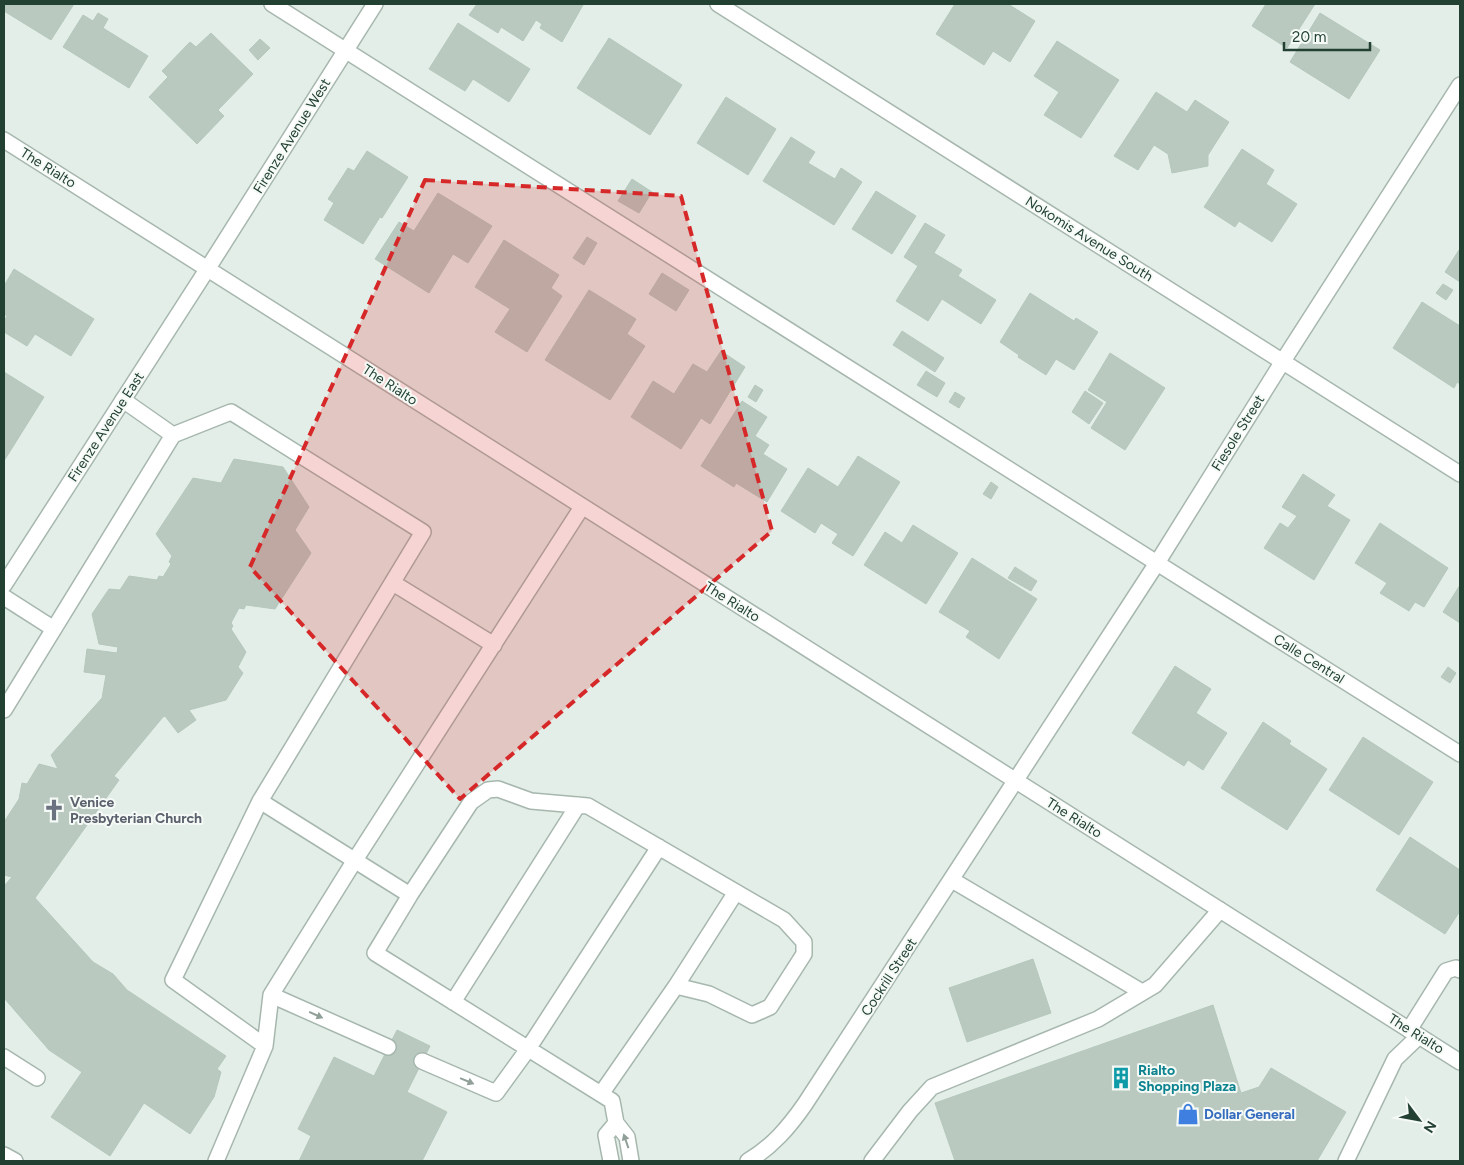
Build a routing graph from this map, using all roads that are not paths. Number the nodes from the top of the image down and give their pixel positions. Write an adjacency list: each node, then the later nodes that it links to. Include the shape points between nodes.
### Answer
1 (272, 4): 4 (street, Calle Central)
2 (375, 4): 4 (street, Firenze Avenue West)
3 (718, 4): 8 (street, Nokomis Avenue South)
4 (346, 50): 7 (street, Firenze Avenue West); 13 (street, Calle Central)
5 (1460, 85): 8 (street, Fiesole Street)
6 (4, 140): 7 (street, The Rialto)
7 (208, 268): 9 (street, Firenze Avenue East); 12 (street, The Rialto)
8 (1282, 361): 11 (street, Nokomis Avenue South); 13 (street, Fiesole Street)
9 (123, 400): 10 (street); 15 (street, Firenze Avenue East)
10 (173, 435): 14 (street, via 231,412 423,532); 17 (street)
11 (1460, 474)
12 (582, 507): 18 (street); 21 (street, The Rialto)
13 (1157, 563): 20 (street, Calle Central); 21 (street, Fiesole Street)
14 (392, 583): 18 (street); 22 (street)
15 (4, 585)
16 (4, 597): 17 (street)
17 (54, 629): 19 (street)
18 (494, 645): 25 (street)
19 (4, 710)
20 (1460, 754)
21 (1017, 781): 26 (street, Cockrill Street); 29 (street, The Rialto)
22 (260, 801): 25 (street); 36 (street, via 173,980)
23 (578, 805): 24 (street, via 588,806); 28 (street, via 531,801 498,789 488,790 471,802); 34 (street)
24 (659, 847): 27 (street); 38 (street)
25 (355, 860): 28 (street); 33 (street)
26 (952, 880): 32 (street); 50 (street, Cockrill Street, via 805,1104 785,1131)
27 (736, 892): 31 (street); 31 (street, via 784,920 804,942 804,954 770,1007 752,1015 709,994)
28 (410, 895): 34 (street, via 375,953)
29 (1220, 910): 32 (street, via 1155,985); 35 (street, The Rialto)
30 (1460, 970): 35 (street, via 1456,968 1446,972)
31 (676, 986): 43 (street)
32 (1142, 992): 51 (street, via 1098,1019 932,1087)
33 (271, 995): 36 (street); 37 (street, one-way to 37)
34 (453, 1002): 38 (street)
35 (1414, 1033): 41 (street, The Rialto); 52 (street, via 1395,1059)
36 (265, 1046): 47 (street)
37 (388, 1048)
38 (528, 1049): 40 (street, one-way to 38, via 496,1093); 43 (street)
39 (4, 1056): 42 (street)
40 (422, 1061)
41 (1460, 1062)
42 (37, 1078)
43 (601, 1094): 44 (street, via 612,1101)
44 (616, 1123): 48 (street, via 606,1135); 49 (street, one-way to 44, via 627,1137)
45 (4, 1155): 46 (street)
46 (15, 1161)
47 (216, 1161)
48 (611, 1161)
49 (631, 1161)
50 (748, 1161)
51 (872, 1161)
52 (1346, 1161)

